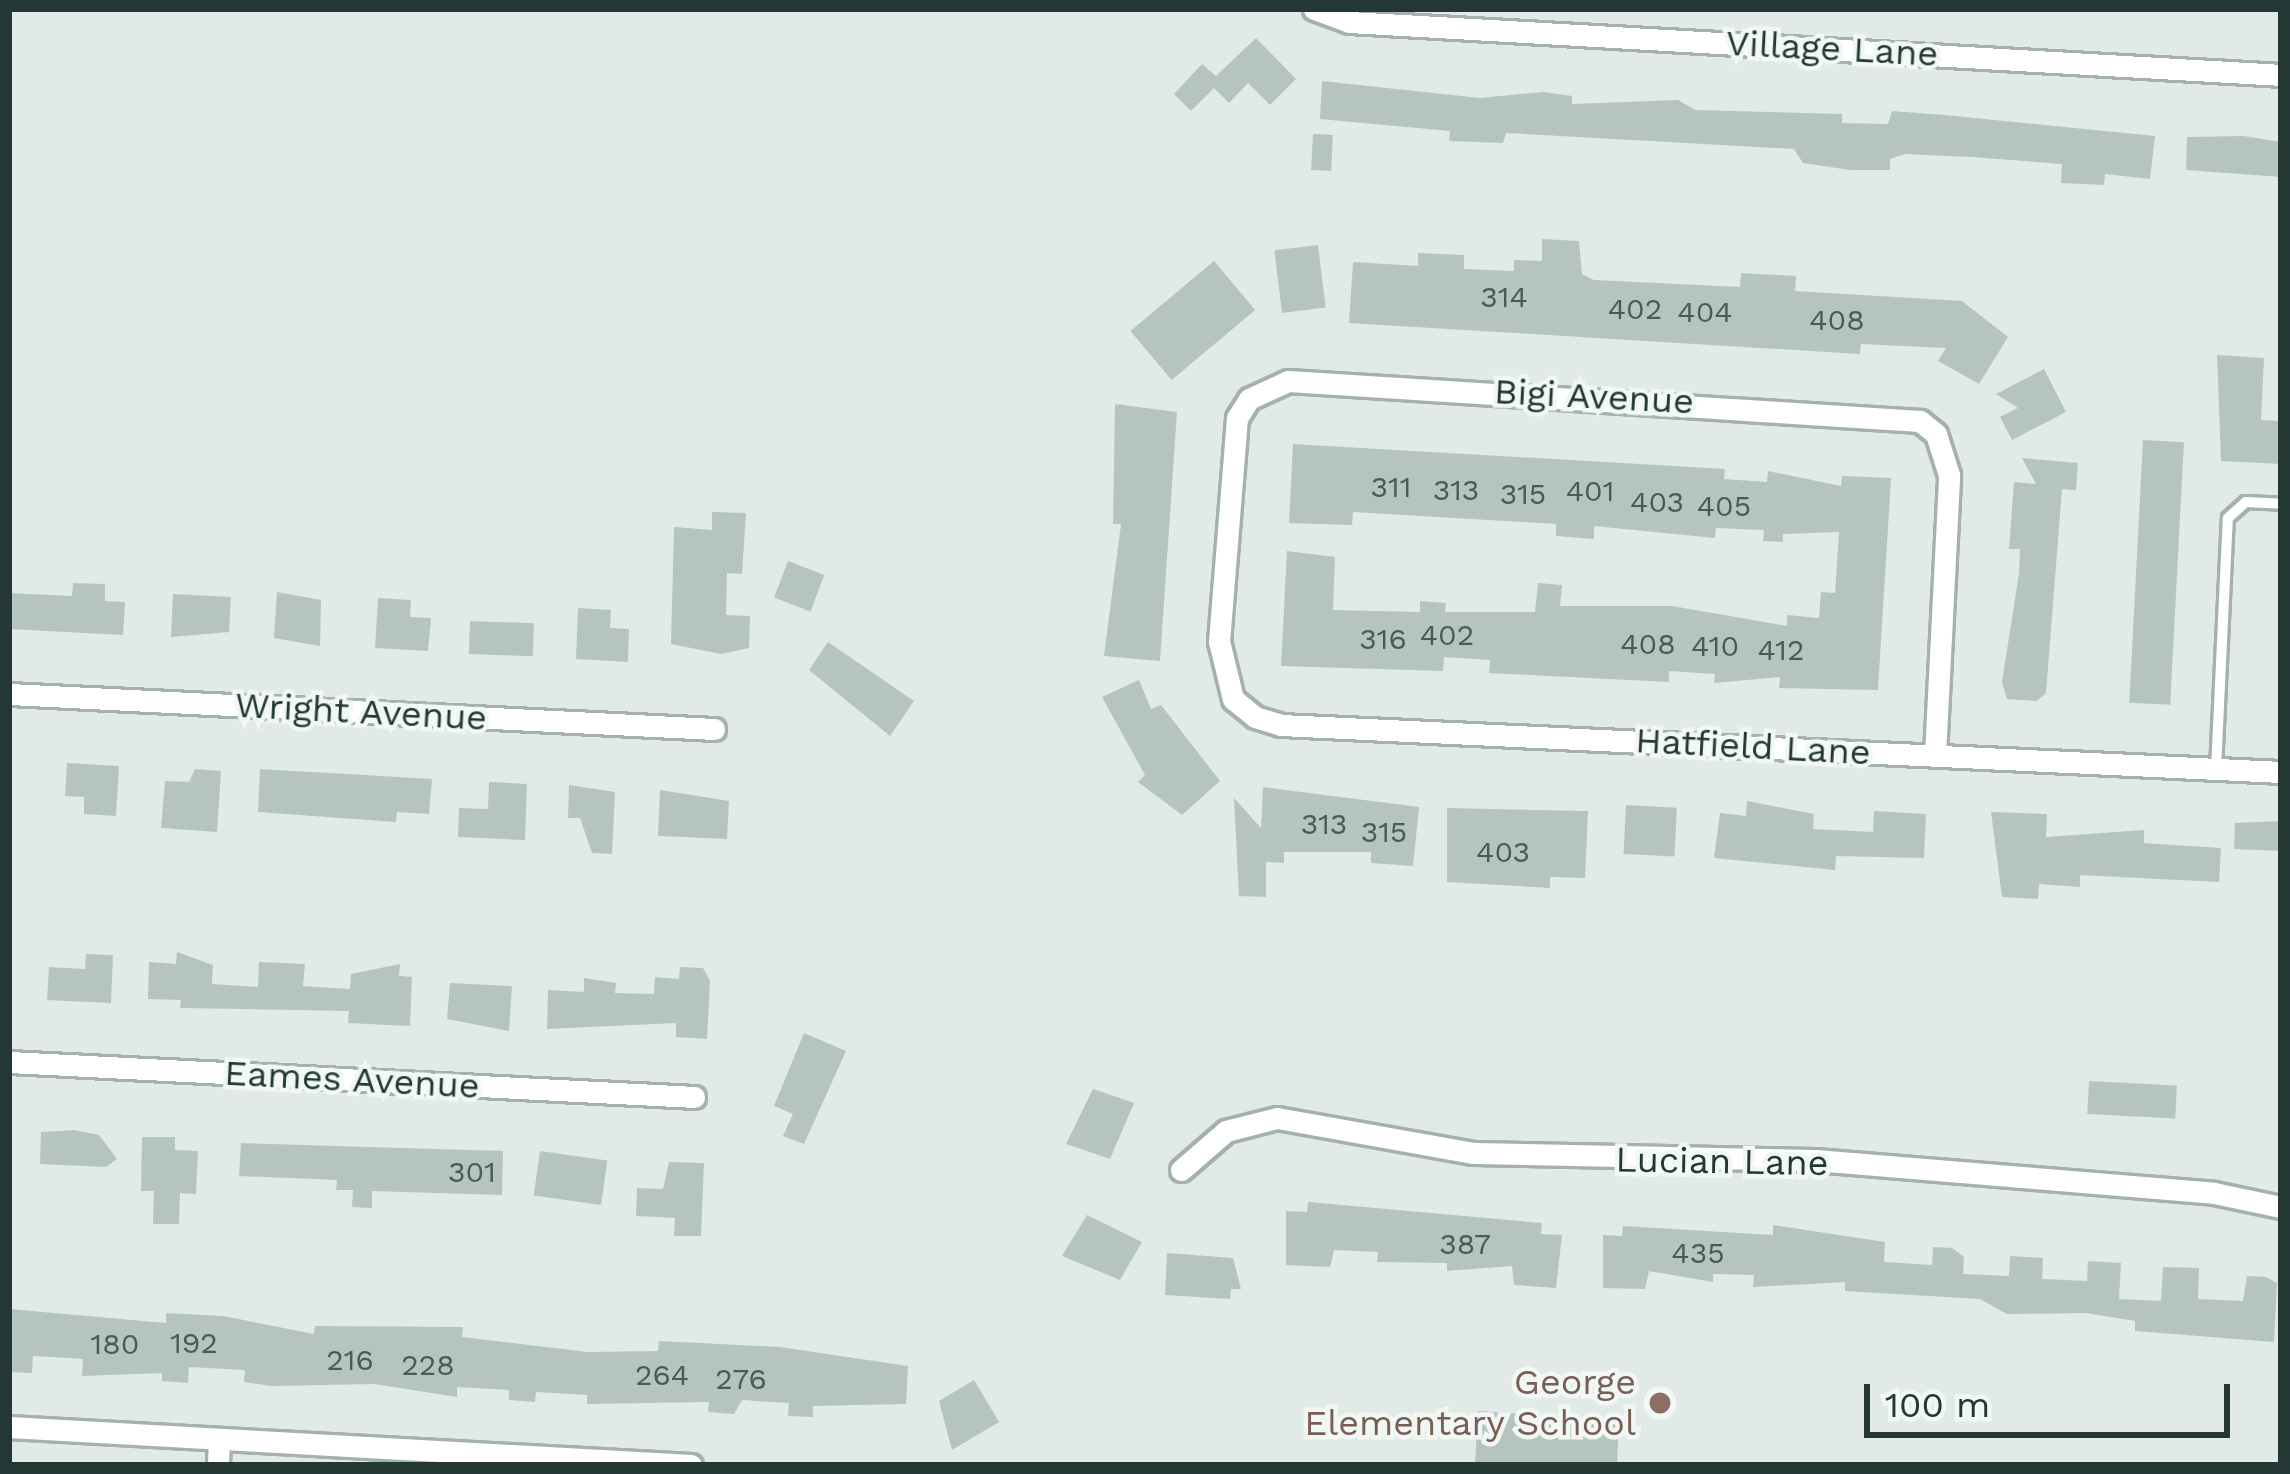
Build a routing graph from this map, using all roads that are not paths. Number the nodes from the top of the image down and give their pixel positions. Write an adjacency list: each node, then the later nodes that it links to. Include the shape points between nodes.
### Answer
1 (1314, 9): 2 (street, Village Lane, via 1348,22)
2 (2281, 75)
3 (2281, 504): 8 (lane, via 2246,502 2228,518)
4 (9, 694): 6 (street, Wright Avenue)
5 (1233, 699): 7 (street, Hatfield Lane, via 1281,725); 7 (street, Bigi Avenue, via 1220,619 1231,439 1250,400 1288,381 1901,413 1936,434 1949,475)
6 (714, 729)
7 (1935, 755): 8 (street, Hatfield Lane)
8 (2216, 769): 9 (street, Hatfield Lane)
9 (2281, 772)
10 (9, 1062): 11 (street, Eames Avenue)
11 (694, 1097)
12 (1180, 1170): 13 (street, Lucian Lane, via 1226,1131 1277,1118 1474,1153 1815,1160 2214,1193)
13 (2281, 1208)
14 (9, 1427): 15 (street)
15 (219, 1439): 16 (street); 17 (street)
16 (541, 1461): 18 (street)
17 (218, 1465)
18 (691, 1465)

